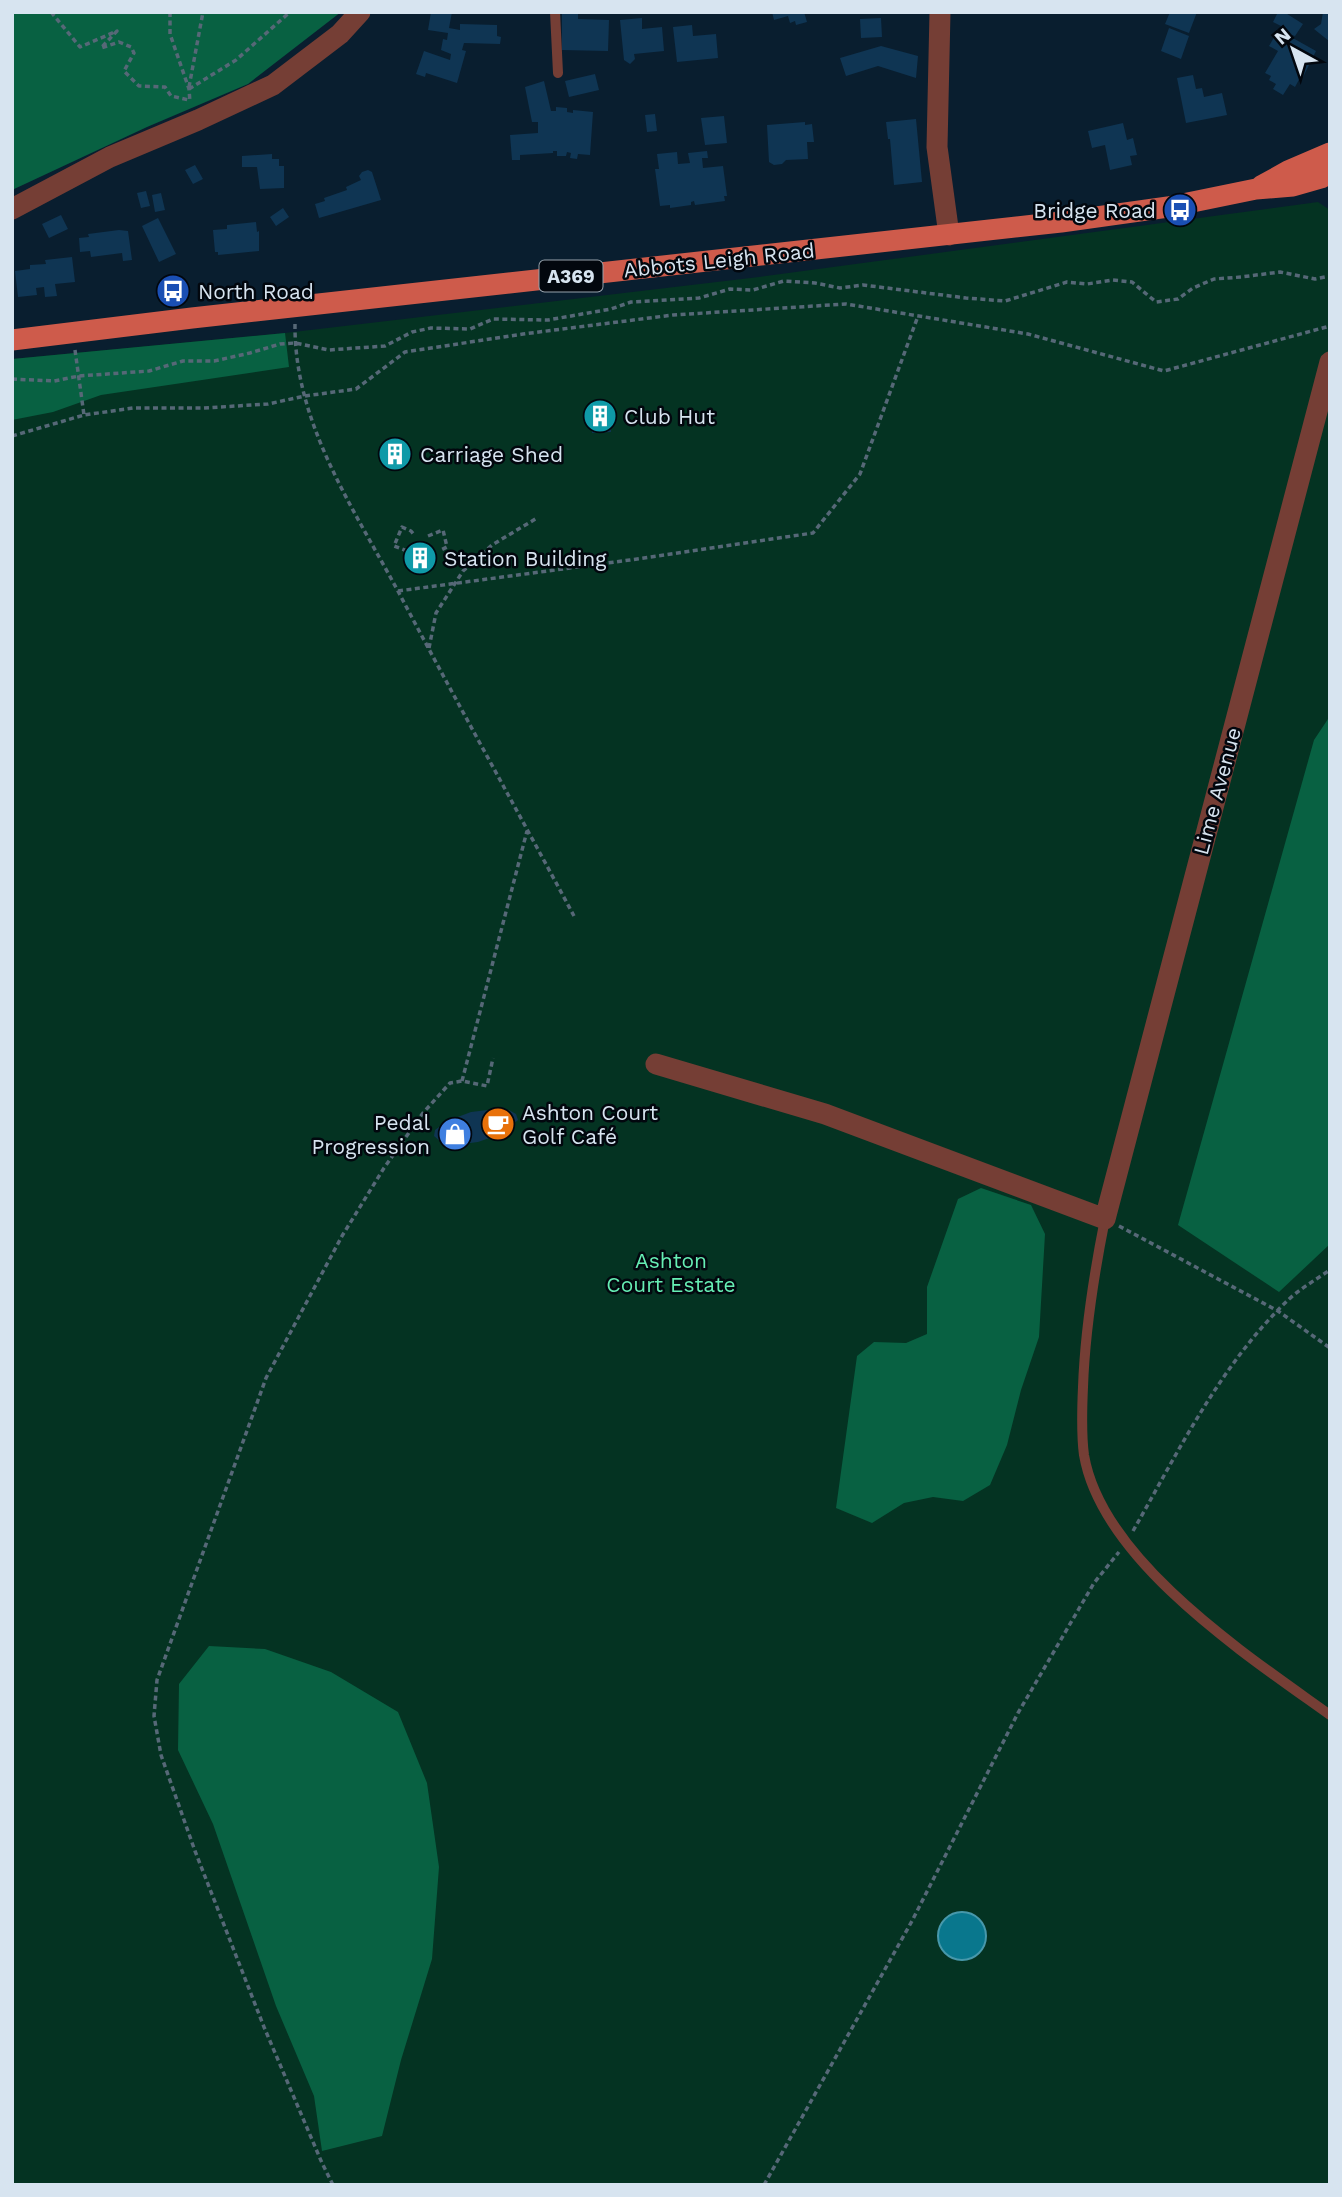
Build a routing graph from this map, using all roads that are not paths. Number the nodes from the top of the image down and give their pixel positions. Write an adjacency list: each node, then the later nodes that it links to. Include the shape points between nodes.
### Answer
1 (360, 12): 8 (street, via 340,34 273,85 110,157)
2 (555, 12): 4 (lane)
3 (940, 12): 9 (street, via 937,147)
4 (558, 73)
5 (1330, 153): 7 (main road, Abbots Leigh Road / A369)
6 (1327, 177): 7 (main road, Abbots Leigh Road / A369)
7 (1256, 189): 9 (main road, Abbots Leigh Road / A369, via 1168,207)
8 (12, 209)
9 (949, 235): 10 (main road, Abbots Leigh Road / A369)
10 (12, 340)
11 (1330, 362): 13 (street, Lime Avenue)
12 (656, 1064): 13 (street, via 825,1114)
13 (1105, 1219): 14 (lane, via 1085,1339 1081,1420 1084,1456 1094,1490 1126,1543 1165,1585 1220,1636)
14 (1330, 1715)

